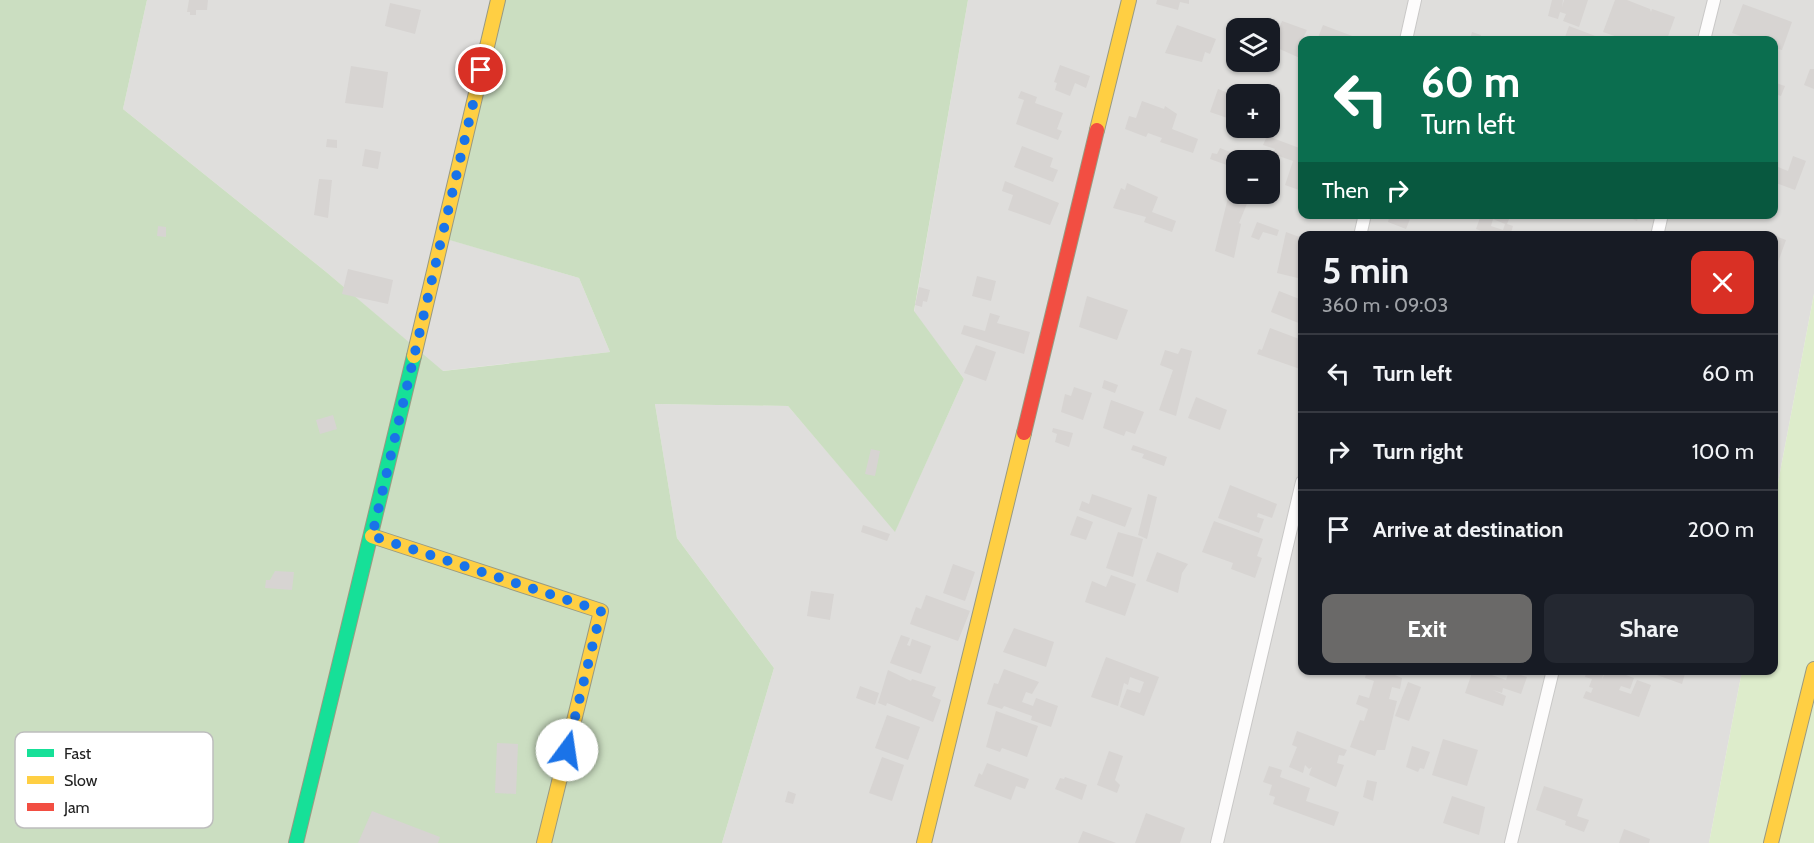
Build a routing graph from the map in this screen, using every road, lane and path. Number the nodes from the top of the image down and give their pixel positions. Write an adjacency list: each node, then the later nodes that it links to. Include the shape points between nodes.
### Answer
1 (498, 0): 8 (street)
2 (1129, 0): 13 (street)
3 (1415, 0): 5 (street)
4 (1714, 0): 6 (street)
5 (1407, 36)
6 (1705, 36)
7 (1298, 499): 14 (street)
8 (372, 536): 11 (street); 12 (street, via 601,611)
9 (1814, 669): 16 (street)
10 (1552, 675): 15 (street)
11 (296, 843)
12 (544, 843)
13 (924, 843)
14 (1217, 843)
15 (1511, 843)
16 (1771, 843)

